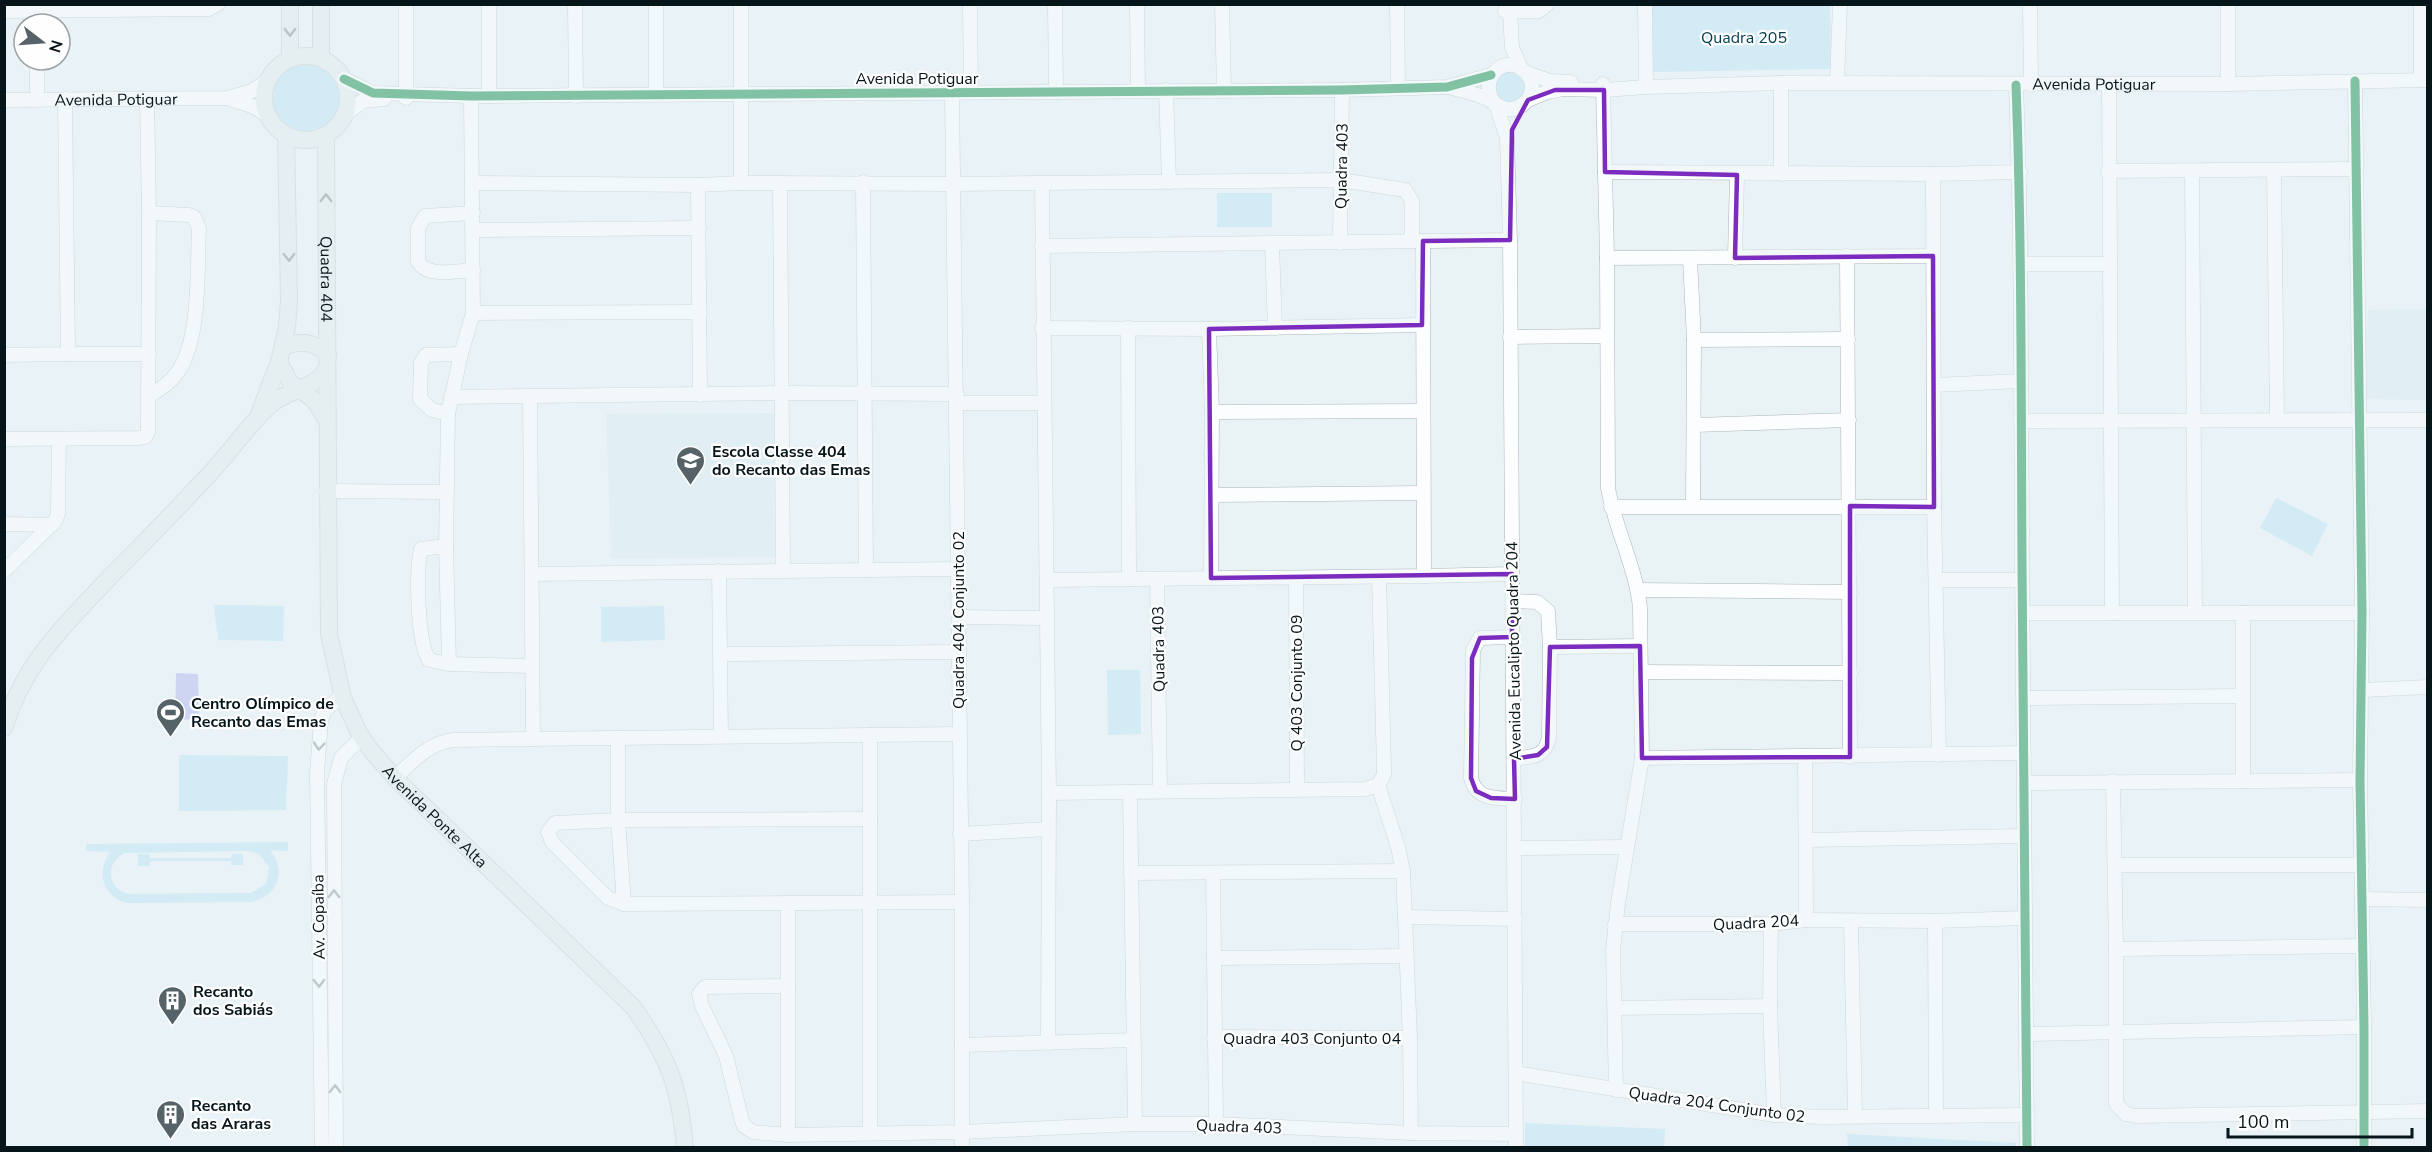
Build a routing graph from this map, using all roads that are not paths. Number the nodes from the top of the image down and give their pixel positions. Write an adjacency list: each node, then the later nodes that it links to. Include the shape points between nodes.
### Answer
1 (218, 4): 20 (street, via 209,9)
2 (290, 4): 26 (main road, one-way to 26)
3 (321, 4): 25 (main road)
4 (406, 4): 53 (street)
5 (489, 4): 55 (street)
6 (575, 4): 56 (street)
7 (656, 4): 51 (street)
8 (741, 4): 52 (street)
9 (970, 4): 49 (street)
10 (1055, 4): 50 (street)
11 (1137, 4): 44 (street)
12 (1222, 4): 47 (street)
13 (1397, 4): 43 (street)
14 (1547, 4): 21 (street, via 1539,11)
15 (1645, 4): 42 (street)
16 (1840, 4): 34 (street)
17 (2030, 4): 39 (street)
18 (2228, 4): 37 (street)
19 (2421, 4): 32 (street)
20 (137, 7): 24 (street)
21 (1508, 8): 27 (street, via 1511,41); 29 (street)
22 (4, 11): 23 (street)
23 (20, 12)
24 (54, 12)
25 (321, 58): 26 (main road); 30 (main road, Avenida Potiguar)
26 (290, 59): 31 (main road, Avenida Potiguar, via 273,71)
27 (1524, 70): 29 (street, Avenida Potiguar, via 1508,65); 41 (street, Avenida Potiguar, via 1550,81); 63 (street, via 1532,86)
28 (37, 72): 61 (street)
29 (1495, 72): 40 (street, Avenida Potiguar); 62 (street, via 1488,88)
30 (344, 79): 53 (street, Avenida Potiguar, via 373,93); 65 (main road, via 348,97)
31 (268, 80): 57 (street, Avenida Potiguar, via 252,91); 64 (main road, via 264,103)
32 (2424, 80): 33 (street, Avenida Potiguar)
33 (2355, 81): 37 (street, Avenida Potiguar); 69 (street)
34 (1838, 82): 35 (street, Avenida Potiguar); 38 (street, Avenida Potiguar)
35 (1781, 83): 42 (street, Avenida Potiguar); 75 (street)
36 (2109, 84): 37 (street, Avenida Potiguar); 39 (street, Avenida Potiguar); 71 (street)
37 (2228, 84)
38 (2016, 85): 39 (street, Avenida Potiguar); 74 (street)
39 (2031, 85)
40 (1447, 87): 43 (street, Avenida Potiguar); 62 (street, Avenida Potiguar)
41 (1608, 87): 42 (street, Avenida Potiguar); 63 (street, Avenida Potiguar, via 1555,90); 73 (street)
42 (1646, 87)
43 (1398, 88): 46 (street, Avenida Potiguar)
44 (1138, 90): 45 (street, Avenida Potiguar); 50 (street, Avenida Potiguar)
45 (1166, 90): 47 (street, Avenida Potiguar); 80 (street)
46 (1342, 90): 47 (street, Avenida Potiguar); 78 (street, Quadra 403)
47 (1224, 91)
48 (952, 92): 49 (street, Avenida Potiguar); 52 (street, Avenida Potiguar); 84 (street, Quadra 404 Conjunto 02)
49 (971, 92): 50 (street, Avenida Potiguar)
50 (1056, 92)
51 (656, 94): 52 (street, Avenida Potiguar); 56 (street, Avenida Potiguar)
52 (740, 94): 82 (street)
53 (409, 96): 54 (street, Avenida Potiguar); 65 (street, Avenida Potiguar, via 363,101)
54 (471, 96): 55 (street, Avenida Potiguar); 81 (street)
55 (489, 96): 56 (street, Avenida Potiguar)
56 (576, 96)
57 (228, 98): 59 (street, Avenida Potiguar); 64 (street, Avenida Potiguar)
58 (65, 99): 59 (street, Avenida Potiguar); 61 (street, Avenida Potiguar); 115 (street)
59 (147, 99): 87 (street)
60 (4, 100): 61 (street, Avenida Potiguar)
61 (37, 100)
62 (1494, 102): 63 (street, Avenida Potiguar, via 1508,109); 68 (street, via 1505,130)
63 (1525, 103): 68 (street, via 1512,130)
64 (267, 115): 66 (main road, Avenida Potiguar)
65 (344, 115): 67 (main road, Avenida Potiguar)
66 (286, 135): 67 (main road, via 306,139); 119 (main road, one-way to 119, via 290,300)
67 (326, 135): 120 (main road, Quadra 404, one-way to 67)
68 (1508, 155): 91 (street, Avenida Eucalipto Quadra 204)
69 (2355, 169): 70 (street); 139 (street)
70 (2274, 170): 72 (street); 137 (street)
71 (2108, 171): 72 (street); 102 (street)
72 (2192, 171): 136 (street)
73 (1605, 172): 77 (street); 98 (street)
74 (2020, 172): 76 (street); 101 (street)
75 (1781, 174): 76 (street); 77 (street)
76 (1933, 174): 97 (street)
77 (1737, 175): 99 (street)
78 (1341, 180): 80 (street); 92 (street, via 1405,190 1412,201); 93 (street, Quadra 403)
79 (863, 182): 83 (street); 84 (street); 125 (street)
80 (1169, 182): 85 (street)
81 (472, 183): 86 (street); 88 (street)
82 (741, 183): 83 (street); 86 (street)
83 (780, 183): 124 (street)
84 (954, 184): 85 (street); 130 (street, Quadra 404 Conjunto 02)
85 (1042, 184): 95 (street)
86 (698, 185): 89 (street)
87 (150, 213): 116 (street); 127 (street, via 189,215 199,228 191,340 170,382)
88 (473, 213): 90 (street); 103 (street, via 425,216 418,228 420,266 427,270)
89 (699, 228): 90 (street); 104 (street)
90 (473, 230): 103 (street)
91 (1510, 240): 92 (street); 112 (street, Avenida Eucalipto Quadra 204)
92 (1417, 241): 93 (street); 106 (street)
93 (1340, 243): 94 (street)
94 (1272, 244): 95 (street); 109 (street)
95 (1042, 246): 107 (street)
96 (1846, 256): 97 (street); 99 (street); 113 (street)
97 (1933, 256): 122 (street)
98 (1607, 258): 100 (street); 111 (street)
99 (1735, 258): 100 (street)
100 (1690, 259): 114 (street)
101 (2022, 264): 102 (street); 121 (street)
102 (2109, 264): 142 (street)
103 (473, 270): 105 (street)
104 (700, 312): 105 (street); 126 (street)
105 (473, 313): 117 (street)
106 (1422, 325): 109 (street); 132 (street)
107 (1042, 328): 108 (street); 131 (street)
108 (1128, 328): 110 (street); 169 (street)
109 (1275, 328): 110 (street)
110 (1209, 329): 133 (street)
111 (1607, 336): 112 (street); 153 (street)
112 (1510, 337): 164 (street, Avenida Eucalipto Quadra 204)
113 (1848, 339): 114 (street); 138 (street)
114 (1694, 340): 144 (street)
115 (68, 354): 116 (street); 118 (street)
116 (149, 354): 127 (street)
117 (461, 354): 128 (street); 134 (street, via 426,355 421,363 422,403)
118 (4, 355)
119 (281, 355): 120 (main road, via 296,343 310,343); 123 (main road, via 284,374); 135 (main road)
120 (328, 362): 123 (main road, via 316,382); 143 (main road, Quadra 404)
121 (2021, 381): 122 (street); 141 (street)
122 (1934, 385): 154 (street)
123 (299, 390): 135 (main road, via 281,396); 143 (main road, via 315,401)
124 (783, 393): 125 (street); 126 (street); 158 (street)
125 (866, 394): 130 (street); 159 (street)
126 (700, 395): 129 (street)
127 (149, 396): 146 (street, via 150,426 145,437)
128 (451, 397): 129 (street); 134 (street)
129 (530, 397): 163 (street)
130 (957, 399): 131 (street); 160 (street, Quadra 404 Conjunto 02)
131 (1042, 403): 171 (street)
132 (1422, 411): 133 (street); 149 (street)
133 (1212, 412): 150 (street)
134 (448, 414): 148 (street)
135 (257, 418): 195 (main road, via 222,462 57,633)
136 (2194, 419): 137 (street); 142 (street); 177 (street)
137 (2277, 419): 139 (street)
138 (1849, 420): 144 (street); 152 (street)
139 (2359, 420): 140 (street); 181 (street)
140 (2427, 420)
141 (2021, 421): 142 (street); 173 (street)
142 (2110, 421): 179 (street)
143 (328, 424): 147 (main road, Avenida Ponte Alta)
144 (1694, 425): 151 (street)
145 (4, 439): 146 (street)
146 (59, 439): 156 (street, via 58,513)
147 (326, 491): 148 (street); 196 (main road, Avenida Ponte Alta, via 329,634)
148 (446, 492): 157 (street)
149 (1423, 493): 150 (street); 165 (street)
150 (1212, 495): 167 (street)
151 (1693, 506): 152 (street); 153 (street)
152 (1850, 506): 154 (street); 175 (street)
153 (1611, 507): 174 (street)
154 (1934, 507): 172 (street)
155 (4, 524): 156 (street)
156 (52, 525): 161 (street)
157 (446, 546): 189 (street); 189 (street, via 421,549 419,617 425,654 429,660)
158 (783, 570): 159 (street); 162 (street)
159 (866, 570): 160 (street)
160 (957, 570): 182 (street, Quadra 404 Conjunto 02)
161 (4, 571)
162 (719, 571): 163 (street); 188 (street)
163 (531, 574): 190 (street)
164 (1512, 574): 165 (street); 176 (street, Avenida Eucalipto Quadra 204)
165 (1424, 576): 166 (street)
166 (1379, 577): 168 (street); 217 (street, via 1384,775)
167 (1211, 578): 168 (street); 170 (street)
168 (1296, 578): 218 (street, Q 403 Conjunto 09)
169 (1129, 579): 170 (street); 171 (street)
170 (1157, 579): 220 (street, Quadra 403)
171 (1047, 580): 183 (street)
172 (1936, 580): 173 (street); 207 (street)
173 (2022, 580): 178 (street)
174 (1638, 590): 175 (street); 185 (street)
175 (1850, 592): 192 (street)
176 (1513, 601): 184 (street, Avenida Eucalipto Quadra 204); 186 (street, via 1537,602 1548,611)
177 (2195, 612): 179 (street); 180 (street)
178 (2023, 613): 179 (street); 198 (street)
179 (2112, 613)
180 (2243, 613): 181 (street); 197 (street)
181 (2362, 613): 194 (street)
182 (958, 617): 183 (street); 187 (street, Quadra 404 Conjunto 02)
183 (1046, 618): 221 (street)
184 (1512, 636): 211 (street, Avenida Eucalipto Quadra 204); 222 (street, via 1480,638 1473,650 1471,778 1482,795)
185 (1640, 646): 186 (street); 191 (street)
186 (1550, 648): 211 (street, via 1547,747 1538,755)
187 (958, 652): 188 (street); 200 (street, Quadra 404 Conjunto 02)
188 (721, 654): 202 (street)
189 (449, 664): 190 (street)
190 (532, 666): 205 (street)
191 (1641, 672): 192 (street); 210 (street)
192 (1850, 673): 209 (street)
193 (2427, 687): 194 (street)
194 (2362, 690): 213 (street)
195 (10, 695): 199 (main road)
196 (342, 696): 203 (main road, Avenida Ponte Alta); 280 (street, Av. Copaíba, one-way to 280, via 325,710 321,720 316,773)
197 (2242, 696): 198 (street); 214 (street)
198 (2024, 698): 206 (street)
199 (4, 728)
200 (958, 734): 201 (street); 226 (street, Quadra 404 Conjunto 02)
201 (870, 735): 202 (street); 223 (street)
202 (721, 736): 204 (street)
203 (362, 737): 212 (main road, Avenida Ponte Alta); 281 (street, Av. Copaíba, one-way to 203, via 334,784 341,758)
204 (618, 738): 205 (street); 224 (street)
205 (533, 739): 212 (street, via 442,741)
206 (2024, 753): 207 (street); 216 (street)
207 (1939, 755): 209 (street)
208 (1805, 757): 209 (street); 210 (street); 228 (street, Quadra 204)
209 (1850, 757)
210 (1642, 758): 229 (street)
211 (1514, 759): 222 (street, Avenida Eucalipto Quadra 204)
212 (395, 778): 282 (main road, Avenida Ponte Alta, via 633,1007 670,1069 682,1113)
213 (2360, 780): 214 (street); 232 (street)
214 (2243, 781): 215 (street)
215 (2113, 782): 216 (street); 231 (street)
216 (2026, 783): 227 (street)
217 (1378, 784): 218 (street, via 1365,789); 233 (street)
218 (1297, 789): 220 (street)
219 (1130, 792): 220 (street); 221 (street); 234 (street)
220 (1160, 792)
221 (1049, 793): 225 (street)
222 (1515, 799): 230 (street, Avenida Eucalipto Quadra 204)
223 (870, 819): 224 (street); 238 (street)
224 (618, 820): 241 (street); 241 (street, via 555,823 548,832 552,842 608,898)
225 (1048, 829): 226 (street); 263 (street)
226 (960, 834): 239 (street, Quadra 404 Conjunto 02)
227 (2024, 836): 228 (street); 243 (street)
228 (1807, 840): 245 (street, Quadra 204)
229 (1627, 847): 230 (street); 248 (street)
230 (1516, 848): 244 (street, Avenida Eucalipto Quadra 204)
231 (2115, 865): 232 (street); 251 (street)
232 (2362, 865): 236 (street)
233 (1403, 871): 235 (street); 242 (street)
234 (1131, 873): 235 (street); 262 (street)
235 (1213, 873): 253 (street)
236 (2362, 899): 237 (street); 250 (street)
237 (2427, 900)
238 (869, 901): 239 (street); 240 (street); 276 (street)
239 (962, 902): 264 (street, Quadra 404 Conjunto 02)
240 (788, 903): 241 (street); 254 (street)
241 (624, 904)
242 (1406, 917): 244 (street); 252 (street)
243 (2024, 918): 247 (street); 259 (street)
244 (1515, 919): 265 (street, Avenida Eucalipto Quadra 204)
245 (1806, 920): 246 (street); 249 (street, Quadra 204)
246 (1851, 921): 247 (street); 271 (street)
247 (1935, 921): 272 (street)
248 (1615, 924): 249 (street, Quadra 204); 256 (street)
249 (1771, 924): 255 (street)
250 (2363, 946): 251 (street); 257 (street)
251 (2116, 949): 258 (street)
252 (1407, 957): 253 (street); 261 (street)
253 (1214, 958): 260 (street)
254 (788, 986): 278 (street); 278 (street, Quadra 403, via 705,987 699,994 726,1056 744,1126 753,1132)
255 (1770, 1005): 256 (street); 269 (street)
256 (1615, 1008): 266 (street)
257 (2364, 1027): 258 (street); 268 (street)
258 (2116, 1032): 259 (street); 268 (street, via 2116,1104 2126,1114)
259 (2028, 1034): 270 (street)
260 (1214, 1037): 261 (street, Quadra 403 Conjunto 04); 274 (street)
261 (1410, 1038): 277 (street)
262 (1133, 1040): 263 (street); 273 (street)
263 (1048, 1043): 264 (street)
264 (962, 1045): 275 (street, Quadra 404 Conjunto 02)
265 (1516, 1073): 266 (street, Quadra 204 Conjunto 02); 279 (street, Avenida Eucalipto Quadra 204)
266 (1616, 1090): 269 (street, Quadra 204 Conjunto 02)
267 (2427, 1111): 268 (street)
268 (2365, 1112): 285 (street)
269 (1774, 1115): 271 (street, Quadra 204 Conjunto 02)
270 (2027, 1115): 272 (street, Quadra 204 Conjunto 02); 284 (street)
271 (1855, 1116): 272 (street, Quadra 204 Conjunto 02)
272 (1936, 1116)
273 (1135, 1124): 274 (street, Quadra 403); 275 (street, Quadra 403)
274 (1216, 1124): 277 (street, Quadra 403)
275 (962, 1132): 276 (street, Quadra 403); 283 (street, Quadra 404 Conjunto 02)
276 (870, 1133): 278 (street, Quadra 403)
277 (1412, 1133): 279 (street, Quadra 403)
278 (788, 1135)
279 (1516, 1141)
280 (322, 1148)
281 (336, 1148)
282 (684, 1148)
283 (962, 1148)
284 (2027, 1148)
285 (2364, 1148)

